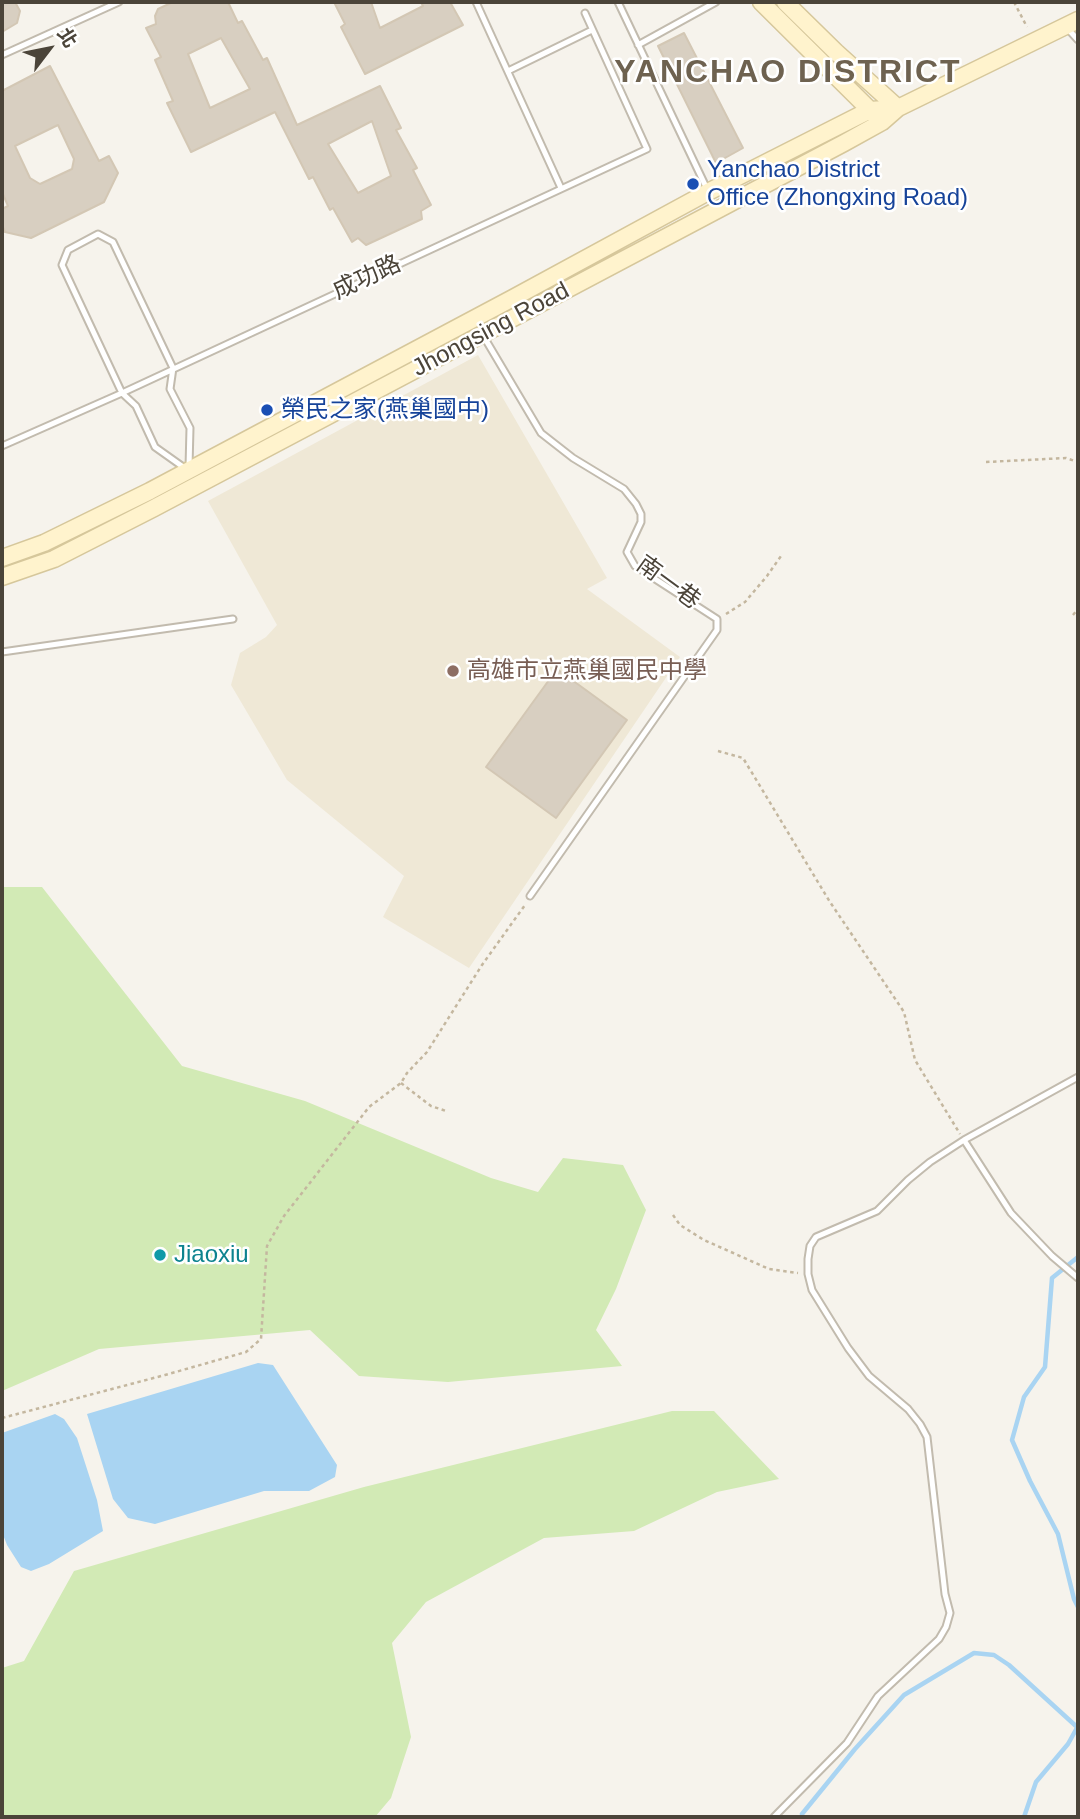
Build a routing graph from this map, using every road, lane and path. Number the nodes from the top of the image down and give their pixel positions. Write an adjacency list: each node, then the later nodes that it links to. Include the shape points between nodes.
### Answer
1 (119, 2): 14 (lane)
2 (476, 2): 15 (lane)
3 (618, 2): 13 (lane)
4 (716, 2): 13 (lane)
5 (761, 2): 17 (main road)
6 (785, 2): 16 (main road)
7 (1014, 2): 12 (path)
8 (585, 13): 10 (lane, 成功路)
9 (1072, 23): 11 (lane); 12 (main road, Jhongsing Road)
10 (592, 30): 15 (lane); 19 (lane, 成功路, via 647,149)
11 (1078, 40)
12 (1035, 41): 16 (main road, Jhongsing Road)
13 (638, 45): 20 (lane)
14 (2, 55)
15 (508, 71): 19 (lane)
16 (898, 108): 17 (main road, Jhongsing Road); 18 (main road, Jhongsing Road)
17 (870, 110): 18 (main road); 20 (main road, Jhongsing Road)
18 (882, 122): 22 (main road, Jhongsing Road)
19 (561, 188): 23 (lane, 成功路)
20 (708, 192): 21 (main road, Jhongsing Road)
21 (473, 320): 22 (lane, 南一巷); 28 (main road, Jhongsing Road)
22 (482, 334): 28 (main road, Jhongsing Road); 35 (lane, 南一巷, via 541,433 624,489 636,504 641,522 627,552 635,566)
23 (173, 368): 24 (lane, 成功路); 24 (lane, via 113,242 98,234 68,250 62,265); 28 (lane, via 170,389 190,428)
24 (122, 393): 25 (lane, 成功路); 28 (lane, via 136,406 155,447)
25 (2, 446)
26 (986, 462): 27 (path, via 1066,458)
27 (1078, 462)
28 (193, 478): 30 (main road, Jhongsing Road); 31 (main road, Jhongsing Road, via 54,559)
29 (781, 556): 35 (path, via 745,602)
30 (2, 558)
31 (2, 578)
32 (1078, 610): 33 (path)
33 (1073, 615)
34 (233, 619): 36 (lane)
35 (718, 619): 38 (lane, 南一巷, via 718,630)
36 (2, 652)
37 (718, 751): 42 (path, via 743,758 830,902 904,1012 915,1060)
38 (530, 897): 40 (path, via 427,1052)
39 (1078, 1077): 42 (lane)
40 (401, 1083): 41 (path, via 431,1106); 46 (path, via 369,1107 284,1216 267,1246 261,1339 246,1352)
41 (446, 1111)
42 (964, 1140): 44 (lane, via 923,1168 877,1211 816,1237 810,1247); 45 (lane, via 1011,1213)
43 (673, 1215): 44 (path, via 704,1240 769,1269)
44 (808, 1274): 47 (lane, via 812,1290 848,1348 869,1376 908,1409 927,1437 950,1613 939,1639 878,1696 847,1742)
45 (1078, 1278)
46 (2, 1418)
47 (774, 1817)

